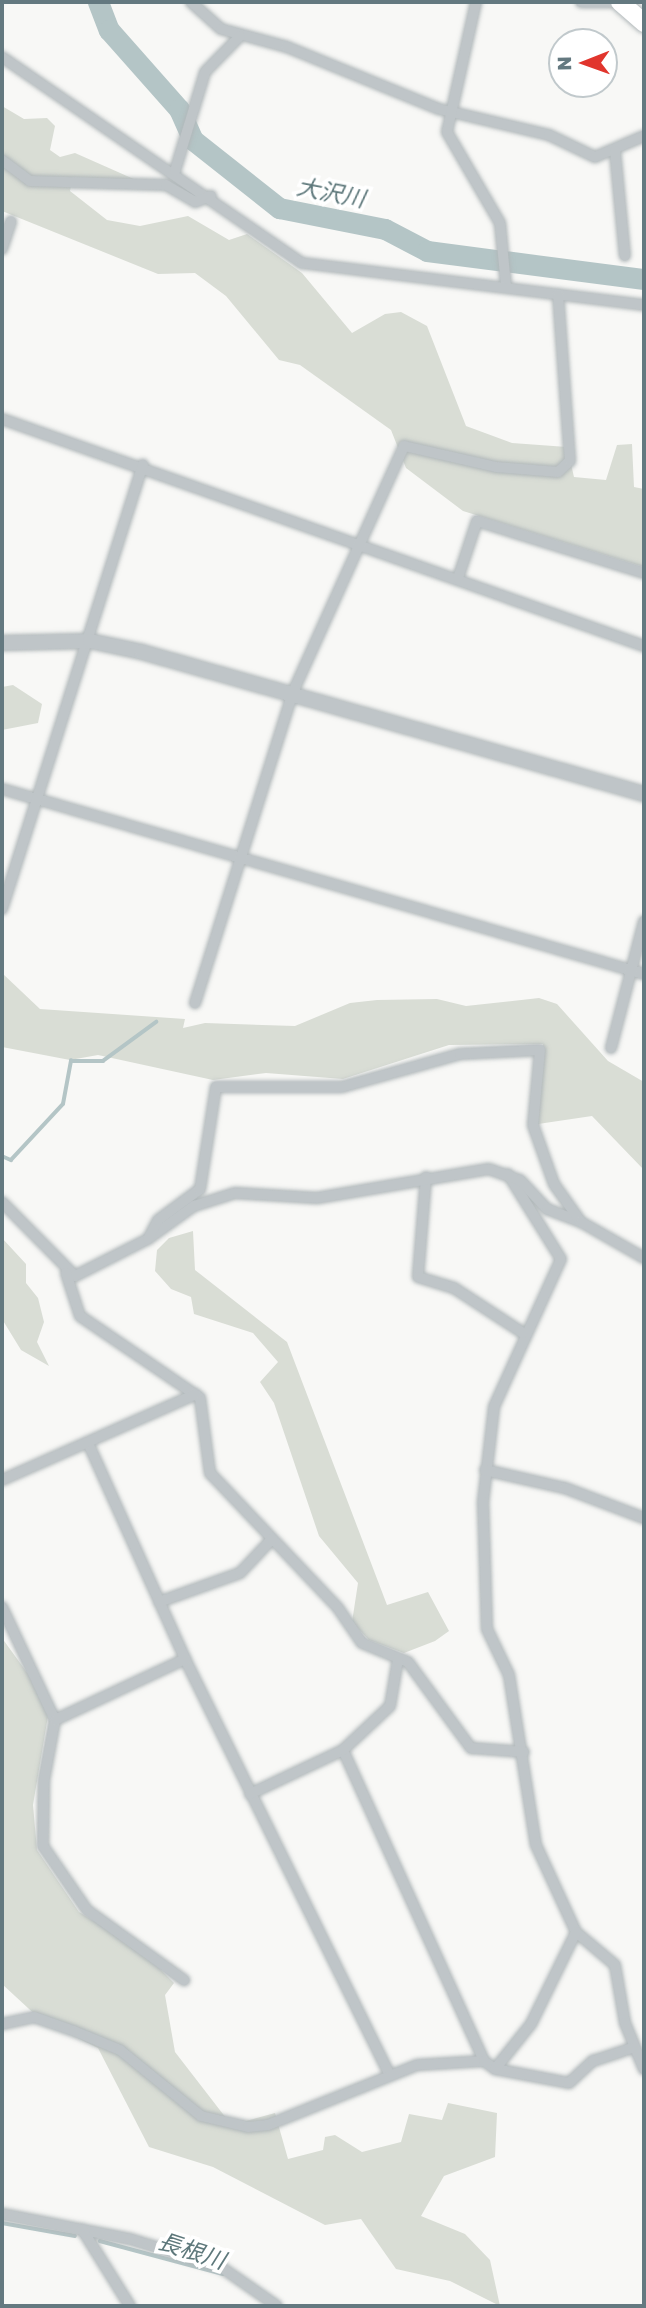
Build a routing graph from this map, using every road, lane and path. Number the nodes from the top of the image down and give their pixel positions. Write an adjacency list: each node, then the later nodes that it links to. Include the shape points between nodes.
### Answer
1 (191, 2): 6 (street, via 220,29)
2 (477, 2): 8 (street)
3 (581, 2): 4 (street)
4 (618, 2): 5 (main road)
5 (644, 23)
6 (240, 36): 8 (street, via 287,47); 12 (street, via 205,72 194,116 178,145)
7 (2, 57): 12 (street)
8 (449, 112): 10 (street, via 505,121 595,157); 17 (street, via 447,132 490,202 504,244)
9 (644, 136): 10 (street)
10 (615, 151): 16 (street)
11 (2, 160): 13 (street, via 30,180 166,185 195,202)
12 (174, 171): 13 (street)
13 (211, 196): 17 (street, via 302,263)
14 (11, 221): 15 (street)
15 (2, 249)
16 (625, 256)
17 (506, 281): 18 (street)
18 (558, 294): 19 (street); 22 (street, via 570,411 565,468 496,467 404,446)
19 (644, 305)
20 (2, 419): 21 (street)
21 (143, 466): 22 (street); 25 (street)
22 (363, 545): 24 (street); 28 (street)
23 (644, 573): 24 (street, via 477,521)
24 (458, 578): 27 (street)
25 (87, 641): 26 (street); 28 (street); 31 (street)
26 (2, 643)
27 (644, 646)
28 (293, 692): 30 (street); 32 (street)
29 (2, 789): 31 (street)
30 (644, 794)
31 (36, 799): 32 (street); 33 (street)
32 (243, 855): 35 (street); 37 (street)
33 (2, 909)
34 (644, 920): 35 (street)
35 (630, 970): 36 (street); 38 (street)
36 (644, 974)
37 (195, 1003)
38 (611, 1048)
39 (508, 1174): 40 (street, via 489,1169); 42 (street, via 547,1209); 46 (street, via 561,1259)
40 (426, 1177): 43 (street, via 317,1198 215,1196); 46 (street, via 418,1277 454,1289)
41 (2, 1202): 45 (street)
42 (581, 1222): 43 (street, via 554,1184 533,1125 540,1050 460,1054 342,1087 216,1087 200,1189 158,1220); 44 (street)
43 (148, 1239): 45 (street, via 94,1269)
44 (644, 1258)
45 (66, 1273): 47 (street, via 80,1315)
46 (523, 1333): 49 (street, via 497,1397)
47 (196, 1394): 48 (street); 52 (street, via 205,1407 204,1461 210,1473)
48 (89, 1445): 50 (street); 53 (street)
49 (485, 1470): 51 (street, via 565,1488); 59 (street, via 487,1629 509,1675)
50 (2, 1480)
51 (644, 1518)
52 (272, 1539): 53 (street, via 240,1573); 56 (street, via 362,1643)
53 (159, 1602): 55 (street)
54 (2, 1607): 57 (street)
55 (185, 1659): 57 (street); 60 (street)
56 (398, 1659): 58 (street, via 390,1706); 59 (street, via 418,1673 471,1748)
57 (55, 1720): 62 (street, via 44,1780 43,1846 87,1910)
58 (343, 1750): 60 (street); 65 (street)
59 (524, 1752): 61 (street, via 536,1845)
60 (250, 1794): 68 (street)
61 (576, 1931): 64 (street, via 615,1965); 67 (street, via 531,2024)
62 (184, 1980)
63 (2, 2024): 68 (street, via 34,2017 120,2050 201,2116 225,2124 268,2125)
64 (632, 2048): 66 (street); 67 (street, via 593,2061 569,2083)
65 (484, 2061): 67 (street); 68 (street, via 417,2065)
66 (644, 2069)
67 (495, 2070)
68 (389, 2074)
69 (2, 2214): 70 (street)
70 (82, 2229): 71 (street); 72 (street, via 221,2267)
71 (130, 2306)
72 (277, 2306)

